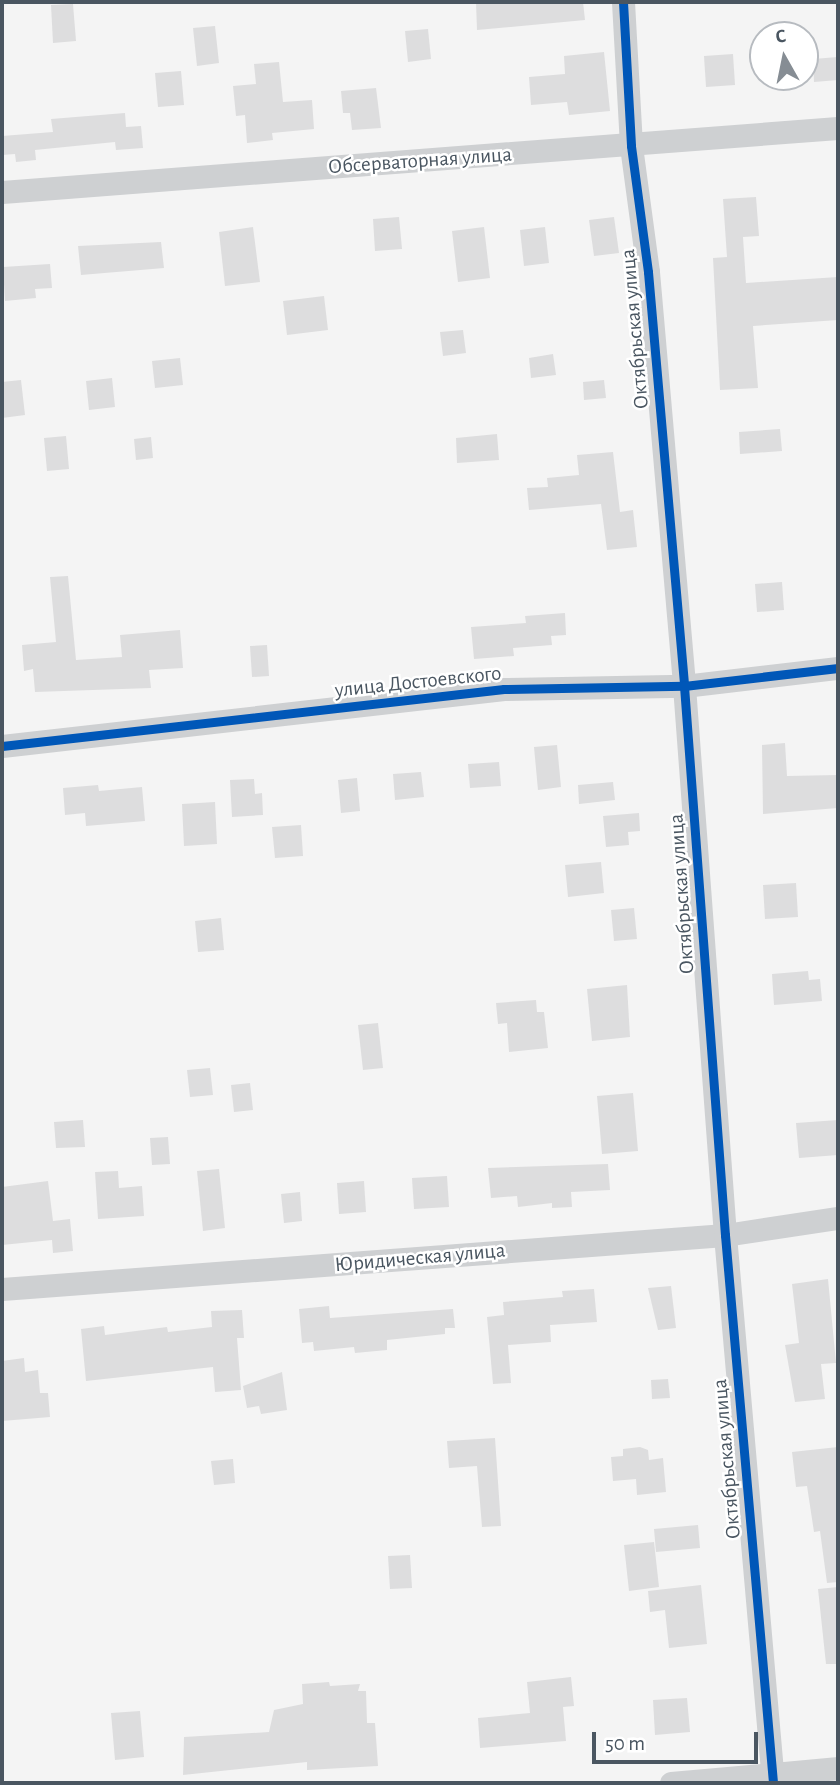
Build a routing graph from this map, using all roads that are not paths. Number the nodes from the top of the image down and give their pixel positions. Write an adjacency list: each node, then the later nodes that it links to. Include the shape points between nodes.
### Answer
1 (623, 2): 3 (street, Октябрьская улица)
2 (838, 128): 3 (street, Обсерваторная улица)
3 (631, 145): 4 (street, Обсерваторная улица); 6 (street, Октябрьская улица, via 648,272)
4 (2, 192)
5 (838, 668): 6 (street, улица Достоевского)
6 (684, 686): 7 (street, улица Достоевского, via 504,689); 9 (street, Октябрьская улица)
7 (2, 746)
8 (838, 1218): 9 (street, Юридическая улица)
9 (725, 1235): 10 (street, Юридическая улица); 12 (street, Октябрьская улица)
10 (2, 1289)
11 (838, 1768): 12 (street)
12 (773, 1778): 13 (street)
13 (671, 1783)

